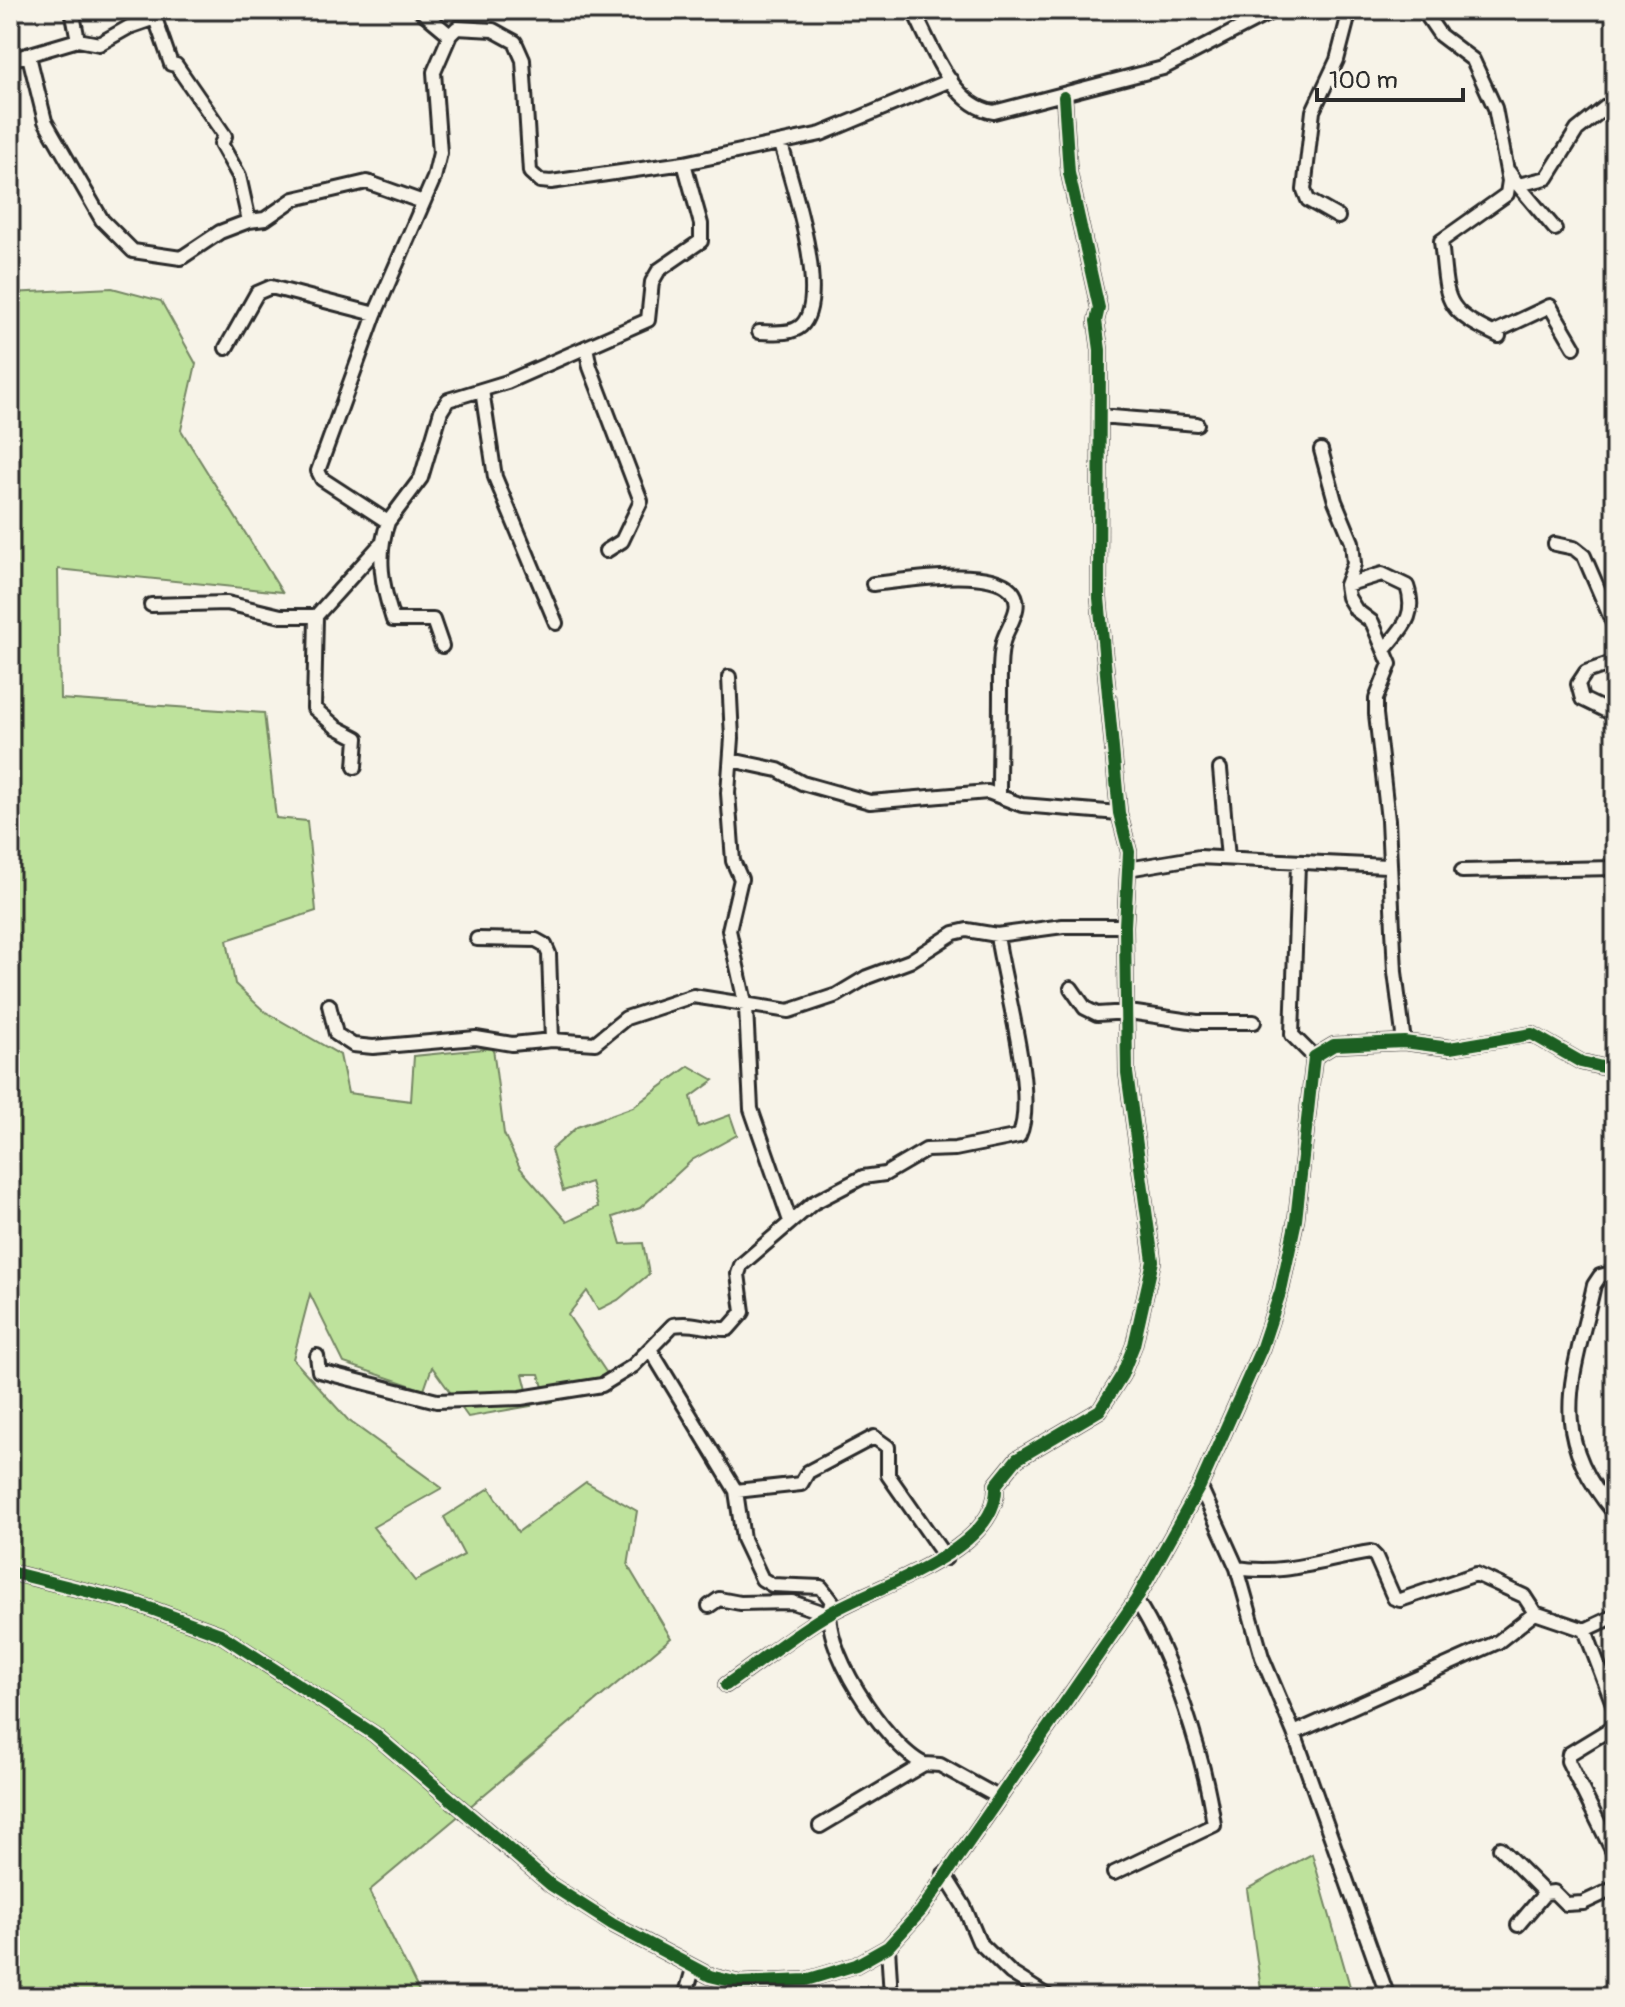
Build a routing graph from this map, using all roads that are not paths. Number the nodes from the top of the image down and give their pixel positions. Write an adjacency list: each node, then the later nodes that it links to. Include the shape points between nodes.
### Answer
1 (72, 10): 8 (street)
2 (420, 10): 7 (street)
3 (913, 10): 11 (street)
4 (1275, 10): 12 (street, via 1163,68)
5 (1350, 10): 19 (street, via 1337,60 1313,111 1304,190 1308,200)
6 (1423, 10): 16 (street, via 1440,35 1473,60 1495,108)
7 (450, 35): 15 (street, via 457,28 472,27 506,34 515,42 523,60 526,156 530,172 540,181); 18 (street, via 434,72 440,153)
8 (78, 40): 9 (street); 20 (street, via 99,44 155,18 171,64 225,136 221,144 239,176)
9 (29, 56): 10 (street); 20 (street, via 45,121 102,220 133,251 181,258 220,232)
10 (10, 60)
11 (951, 80): 12 (street, via 983,110 994,112); 14 (street, via 821,134)
12 (1064, 97): 28 (street, via 1069,173 1099,308)
13 (1615, 108): 17 (street, via 1607,106 1577,130 1547,178)
14 (781, 144): 15 (street); 23 (street, via 814,288 800,327)
15 (684, 163): 24 (street, via 701,241 659,270 652,282 648,320)
16 (1505, 166): 17 (street); 25 (street, via 1507,194 1441,241 1447,296 1461,318 1499,336 1497,331 1550,306)
17 (1518, 185): 21 (street)
18 (423, 202): 20 (street, via 367,182 294,199 265,219); 22 (street)
19 (1338, 217)
20 (249, 221)
21 (1555, 229)
22 (375, 314): 26 (street, via 271,287 257,293); 31 (street, via 318,471 322,479)
23 (759, 332)
24 (586, 347): 27 (street); 34 (street, via 641,501 622,541)
25 (1574, 347)
26 (226, 348)
27 (482, 390): 31 (street, via 448,400 421,478); 39 (street, via 495,477)
28 (1100, 416): 29 (street); 50 (street, via 1099,598)
29 (1197, 424)
30 (1321, 450): 36 (street, via 1352,542 1354,564)
31 (388, 522): 33 (street)
32 (1555, 544): 40 (street, via 1584,556)
33 (380, 545): 38 (street); 41 (street, via 381,581 393,620 433,620)
34 (606, 551)
35 (873, 584): 49 (street, via 988,579 1017,598 1003,641)
36 (1346, 585): 42 (street, via 1348,597 1372,622); 42 (street, via 1382,574 1407,586 1413,604 1409,616)
37 (151, 605): 38 (street, via 227,603 281,616)
38 (316, 616): 47 (street, via 314,708 357,738)
39 (556, 623)
40 (1615, 628)
41 (442, 646)
42 (1385, 649): 53 (street, via 1390,664 1376,699 1376,714 1388,820)
43 (1615, 662): 45 (street, via 1586,672 1578,684 1582,699)
44 (729, 677): 46 (street)
45 (1615, 715)
46 (731, 760): 49 (street, via 778,770 802,783 870,802 988,792); 62 (street, via 733,861 741,879 729,930)
47 (355, 767)
48 (1220, 769): 51 (street)
49 (999, 796): 50 (street, via 1022,805)
50 (1119, 813): 55 (street)
51 (1228, 858): 52 (street); 55 (street, via 1199,857)
52 (1298, 864): 53 (street); 67 (street, via 1292,1035)
53 (1387, 866): 66 (street)
54 (1615, 868): 56 (street)
55 (1128, 869): 57 (street)
56 (1462, 871)
57 (1125, 926): 58 (street, via 1063,926); 63 (street)
58 (997, 935): 62 (street, via 980,930 954,933 888,972 789,1011); 69 (street, via 1023,1084 1025,1115 1019,1136 926,1150 895,1170 863,1177 813,1203)
59 (477, 939): 65 (street, via 536,940 545,945)
60 (1071, 988): 63 (street, via 1089,1012)
61 (329, 1005): 65 (street, via 336,1034 353,1045)
62 (746, 1007): 65 (street, via 693,996 626,1018 595,1043); 69 (street, via 751,1109)
63 (1129, 1012): 64 (street, via 1197,1022); 76 (street, via 1127,1073 1153,1261 1134,1345 1100,1410 1017,1459 996,1485 997,1499 985,1520)
64 (1254, 1022)
65 (552, 1040)
66 (1404, 1042): 67 (street, via 1334,1045); 68 (street, via 1450,1048 1532,1034 1581,1062)
67 (1314, 1057): 73 (street, via 1296,1220 1281,1290 1262,1347)
68 (1615, 1070)
69 (790, 1221): 71 (street, via 741,1265 743,1312 736,1323 713,1330 696,1323 673,1325)
70 (1615, 1272): 75 (street, via 1600,1276 1594,1285 1569,1411 1581,1468)
71 (650, 1349): 72 (street, via 602,1385 521,1398 437,1401 319,1371); 74 (street)
72 (317, 1356)
73 (1200, 1486): 77 (street); 79 (street)
74 (736, 1491): 76 (street, via 801,1484 808,1472 874,1437 888,1447 888,1475); 82 (street, via 743,1539 762,1579 772,1585 821,1587 832,1601)
75 (1615, 1514)
76 (946, 1558): 82 (street)
77 (1237, 1568): 81 (street, via 1277,1572 1371,1552 1394,1598 1476,1574 1524,1596); 88 (street, via 1262,1657)
78 (10, 1572): 100 (street, via 138,1604 220,1634 374,1734 551,1885)
79 (1136, 1600): 90 (street); 94 (street, via 1157,1632 1208,1787 1214,1825)
80 (709, 1606): 82 (street, via 719,1599 792,1602)
81 (1535, 1613): 84 (street); 88 (street, via 1498,1642)
82 (827, 1614): 85 (street); 89 (street, via 837,1656 905,1753)
83 (1615, 1616): 84 (street)
84 (1585, 1630): 86 (street)
85 (726, 1685)
86 (1615, 1709)
87 (1615, 1726): 93 (street, via 1569,1754 1568,1761)
88 (1294, 1733): 104 (street)
89 (924, 1764): 90 (street, via 940,1765); 91 (street)
90 (998, 1797): 95 (street)
91 (820, 1826)
92 (1500, 1848): 97 (street)
93 (1615, 1856)
94 (1114, 1873)
95 (944, 1874): 99 (street, via 921,1911); 103 (street, via 979,1942 1011,1973)
96 (1615, 1888): 97 (street, via 1575,1904 1566,1904 1554,1892)
97 (1545, 1893): 98 (street)
98 (1518, 1925)
99 (888, 1947): 100 (street, via 856,1965 806,1980 739,1983); 102 (street)
100 (693, 1969): 101 (street)
101 (685, 1997)
102 (891, 1997)
103 (1049, 1997)
104 (1388, 1997)

